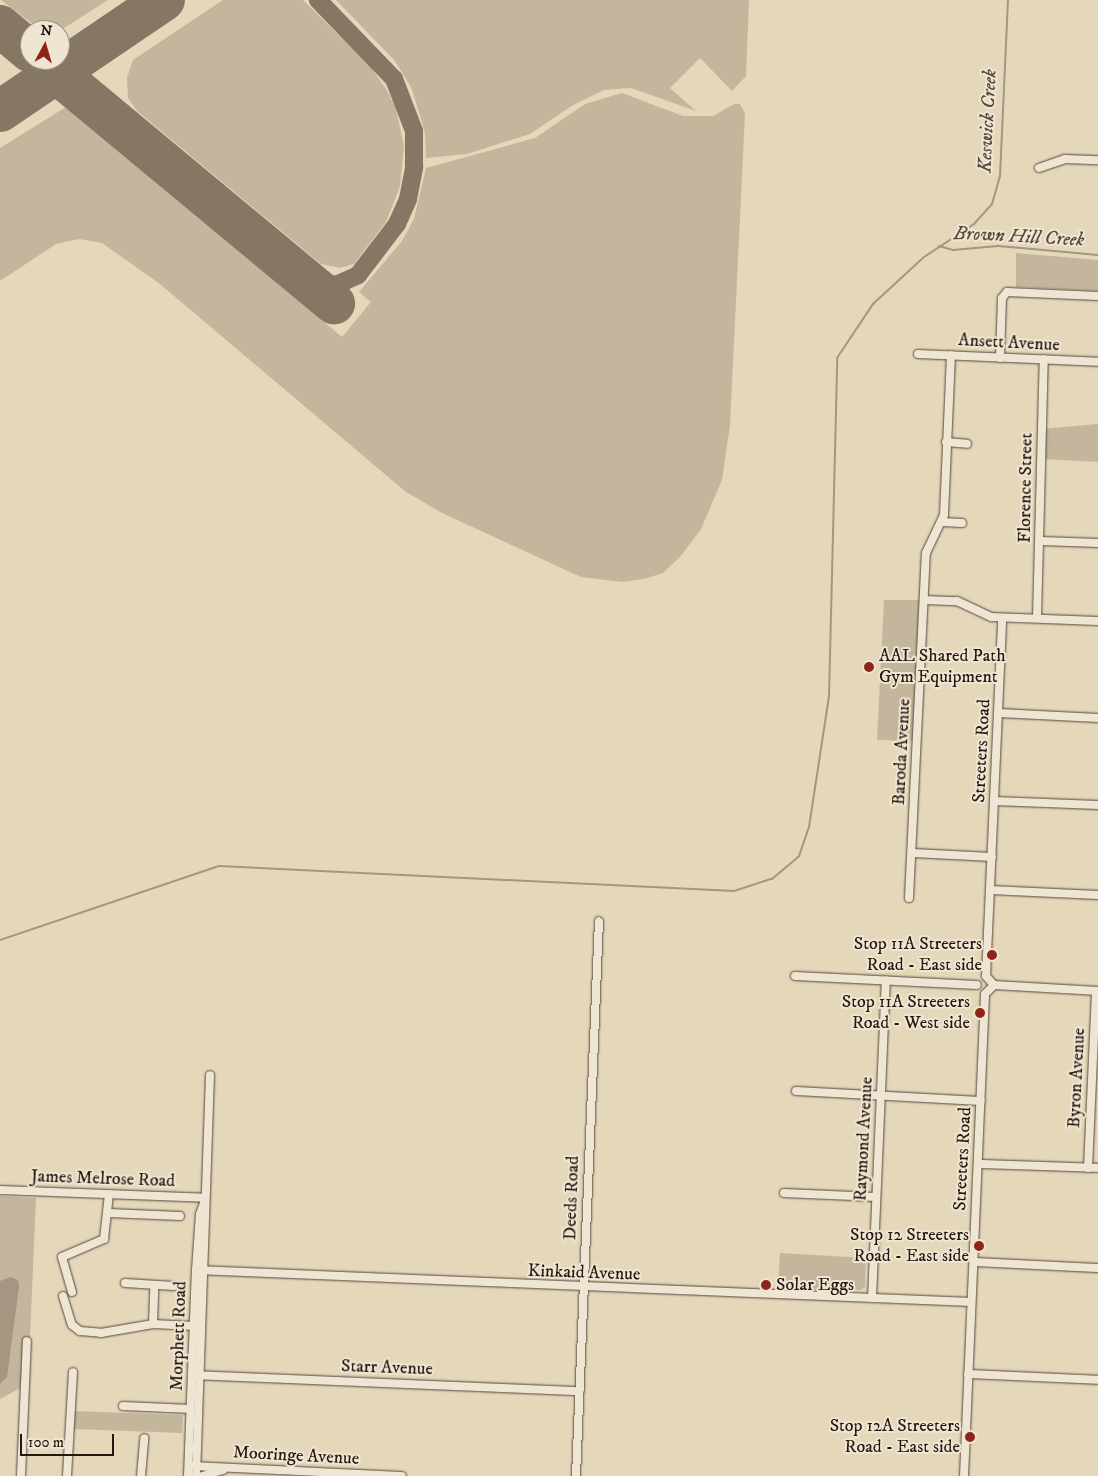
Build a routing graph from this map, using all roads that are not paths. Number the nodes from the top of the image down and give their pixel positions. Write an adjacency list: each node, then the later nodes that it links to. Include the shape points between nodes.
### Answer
1 (1098, 160): 2 (street, via 1065,159)
2 (1039, 168)
3 (1098, 296): 6 (street, via 1007,292 1002,298)
4 (918, 354): 5 (street, Ansett Avenue)
5 (952, 355): 6 (street, Ansett Avenue); 9 (street, Baroda Avenue)
6 (1000, 358): 7 (street, Ansett Avenue)
7 (1044, 359): 8 (street, Ansett Avenue); 13 (street, Florence Street)
8 (1098, 362)
9 (946, 442): 10 (street); 11 (street, Baroda Avenue)
10 (967, 444)
11 (942, 522): 12 (street); 15 (street, Baroda Avenue, via 926,553)
12 (962, 524)
13 (1041, 541): 14 (street); 17 (street, Florence Street)
14 (1098, 544)
15 (924, 600): 16 (street, via 957,601 991,617); 23 (street, Baroda Avenue)
16 (1002, 618): 17 (street); 19 (street, Streeters Road)
17 (1037, 618): 18 (street)
18 (1098, 622)
19 (999, 713): 20 (street); 21 (street, Streeters Road)
20 (1098, 718)
21 (994, 801): 22 (street); 24 (street, Streeters Road)
22 (1098, 805)
23 (913, 853): 24 (street); 27 (street, Baroda Avenue)
24 (992, 857): 25 (street, Streeters Road)
25 (990, 890): 26 (street); 30 (street, Streeters Road)
26 (1098, 895)
27 (909, 898)
28 (599, 920): 57 (street, Deeds Road)
29 (795, 976): 31 (street)
30 (986, 976): 32 (street); 33 (street)
31 (886, 980): 32 (street); 38 (street, Raymond Avenue)
32 (977, 985): 35 (street)
33 (994, 985): 34 (street); 35 (street)
34 (1097, 991): 41 (street, Byron Avenue)
35 (985, 994): 39 (street, Streeters Road)
36 (210, 1075): 47 (street, Morphett Road)
37 (796, 1091): 38 (street)
38 (881, 1094): 39 (street); 46 (street, Raymond Avenue)
39 (981, 1101): 40 (street, Streeters Road)
40 (978, 1164): 41 (street); 50 (street, Streeters Road)
41 (1088, 1168): 42 (street)
42 (1098, 1168)
43 (0, 1190): 45 (street, James Melrose Road)
44 (784, 1193): 46 (street)
45 (109, 1194): 47 (street, James Melrose Road); 48 (street)
46 (876, 1197): 60 (street, Raymond Avenue)
47 (206, 1198): 52 (street, Morphett Road, via 200,1214); 53 (street, Morphett Road)
48 (108, 1213): 49 (street); 58 (street, via 104,1239 62,1257)
49 (180, 1216)
50 (974, 1262): 51 (street); 61 (street, Streeters Road)
51 (1098, 1268)
52 (196, 1270): 53 (street, Kinkaid Avenue); 63 (street, Morphett Road)
53 (205, 1271): 57 (street, Kinkaid Avenue); 67 (street, Morphett Road)
54 (125, 1283): 55 (street)
55 (154, 1286): 56 (street); 62 (street)
56 (174, 1286)
57 (584, 1288): 60 (street, Kinkaid Avenue); 69 (street, Deeds Road)
58 (72, 1292)
59 (63, 1296): 62 (street, via 72,1325 80,1331 101,1333)
60 (872, 1298): 61 (street, Kinkaid Avenue)
61 (971, 1302): 66 (street, Streeters Road)
62 (153, 1324): 63 (street)
63 (194, 1326): 67 (street, Morphett Road)
64 (27, 1341): 75 (street)
65 (73, 1372): 76 (street)
66 (968, 1374): 68 (street); 83 (street, Streeters Road)
67 (196, 1375): 69 (street, Starr Avenue); 71 (street, Morphett Road); 73 (street, Morphett Road)
68 (1098, 1380)
69 (580, 1391): 82 (street, Deeds Road)
70 (123, 1406): 71 (street)
71 (192, 1409): 73 (street, Morphett Road)
72 (144, 1438): 77 (street)
73 (193, 1466): 74 (street, Mooringe Avenue); 78 (street, Morphett Road); 79 (street, Morphett Road)
74 (245, 1469): 80 (street); 81 (street, Mooringe Avenue)
75 (21, 1476)
76 (67, 1476)
77 (141, 1476)
78 (188, 1476)
79 (196, 1476)
80 (202, 1476)
81 (402, 1476)
82 (576, 1476)
83 (964, 1476)

